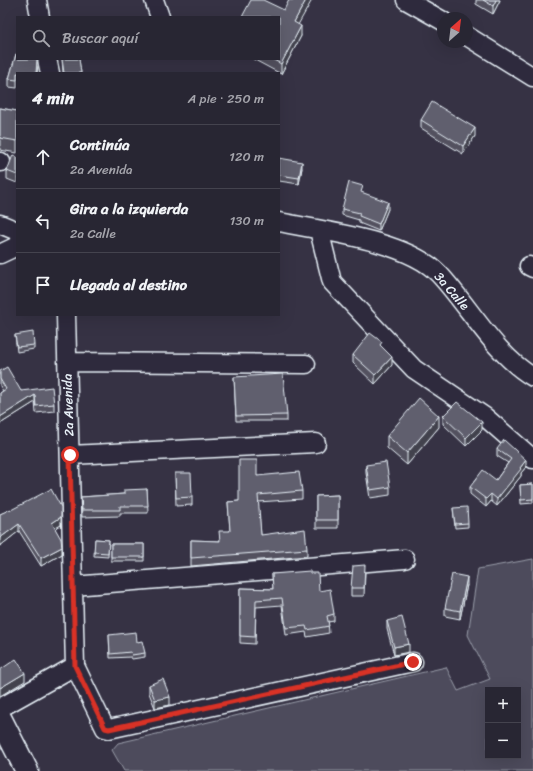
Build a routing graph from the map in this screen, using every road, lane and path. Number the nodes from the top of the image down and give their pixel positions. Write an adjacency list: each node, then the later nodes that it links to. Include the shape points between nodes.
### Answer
1 (37, 0): 4 (street)
2 (154, 0): 5 (street)
3 (406, 0): 6 (street)
4 (40, 16)
5 (160, 16)
6 (437, 18)
7 (473, 40): 10 (street)
8 (47, 60): 9 (street)
9 (50, 72)
10 (533, 77)
11 (280, 222): 13 (street, 3a Calle)
12 (0, 224): 14 (street)
13 (319, 230): 20 (street, 3a Calle, via 386,245 412,254 438,273 511,362); 23 (street, via 332,282 414,369 485,417)
14 (16, 231)
15 (16, 246): 16 (street)
16 (0, 254)
17 (66, 316): 18 (street, 2a Avenida)
18 (67, 362): 19 (street); 22 (street, 2a Avenida)
19 (306, 364)
20 (533, 377)
21 (316, 443): 22 (street)
22 (70, 455): 25 (street, 2a Avenida)
23 (533, 459)
24 (405, 559): 25 (street)
25 (73, 586): 27 (street, 2a Avenida)
26 (413, 662): 27 (street, 2a Avenida, via 109,729 105,728)
27 (75, 666): 28 (street)
28 (0, 708)
29 (0, 718): 30 (main road)
30 (27, 771)

